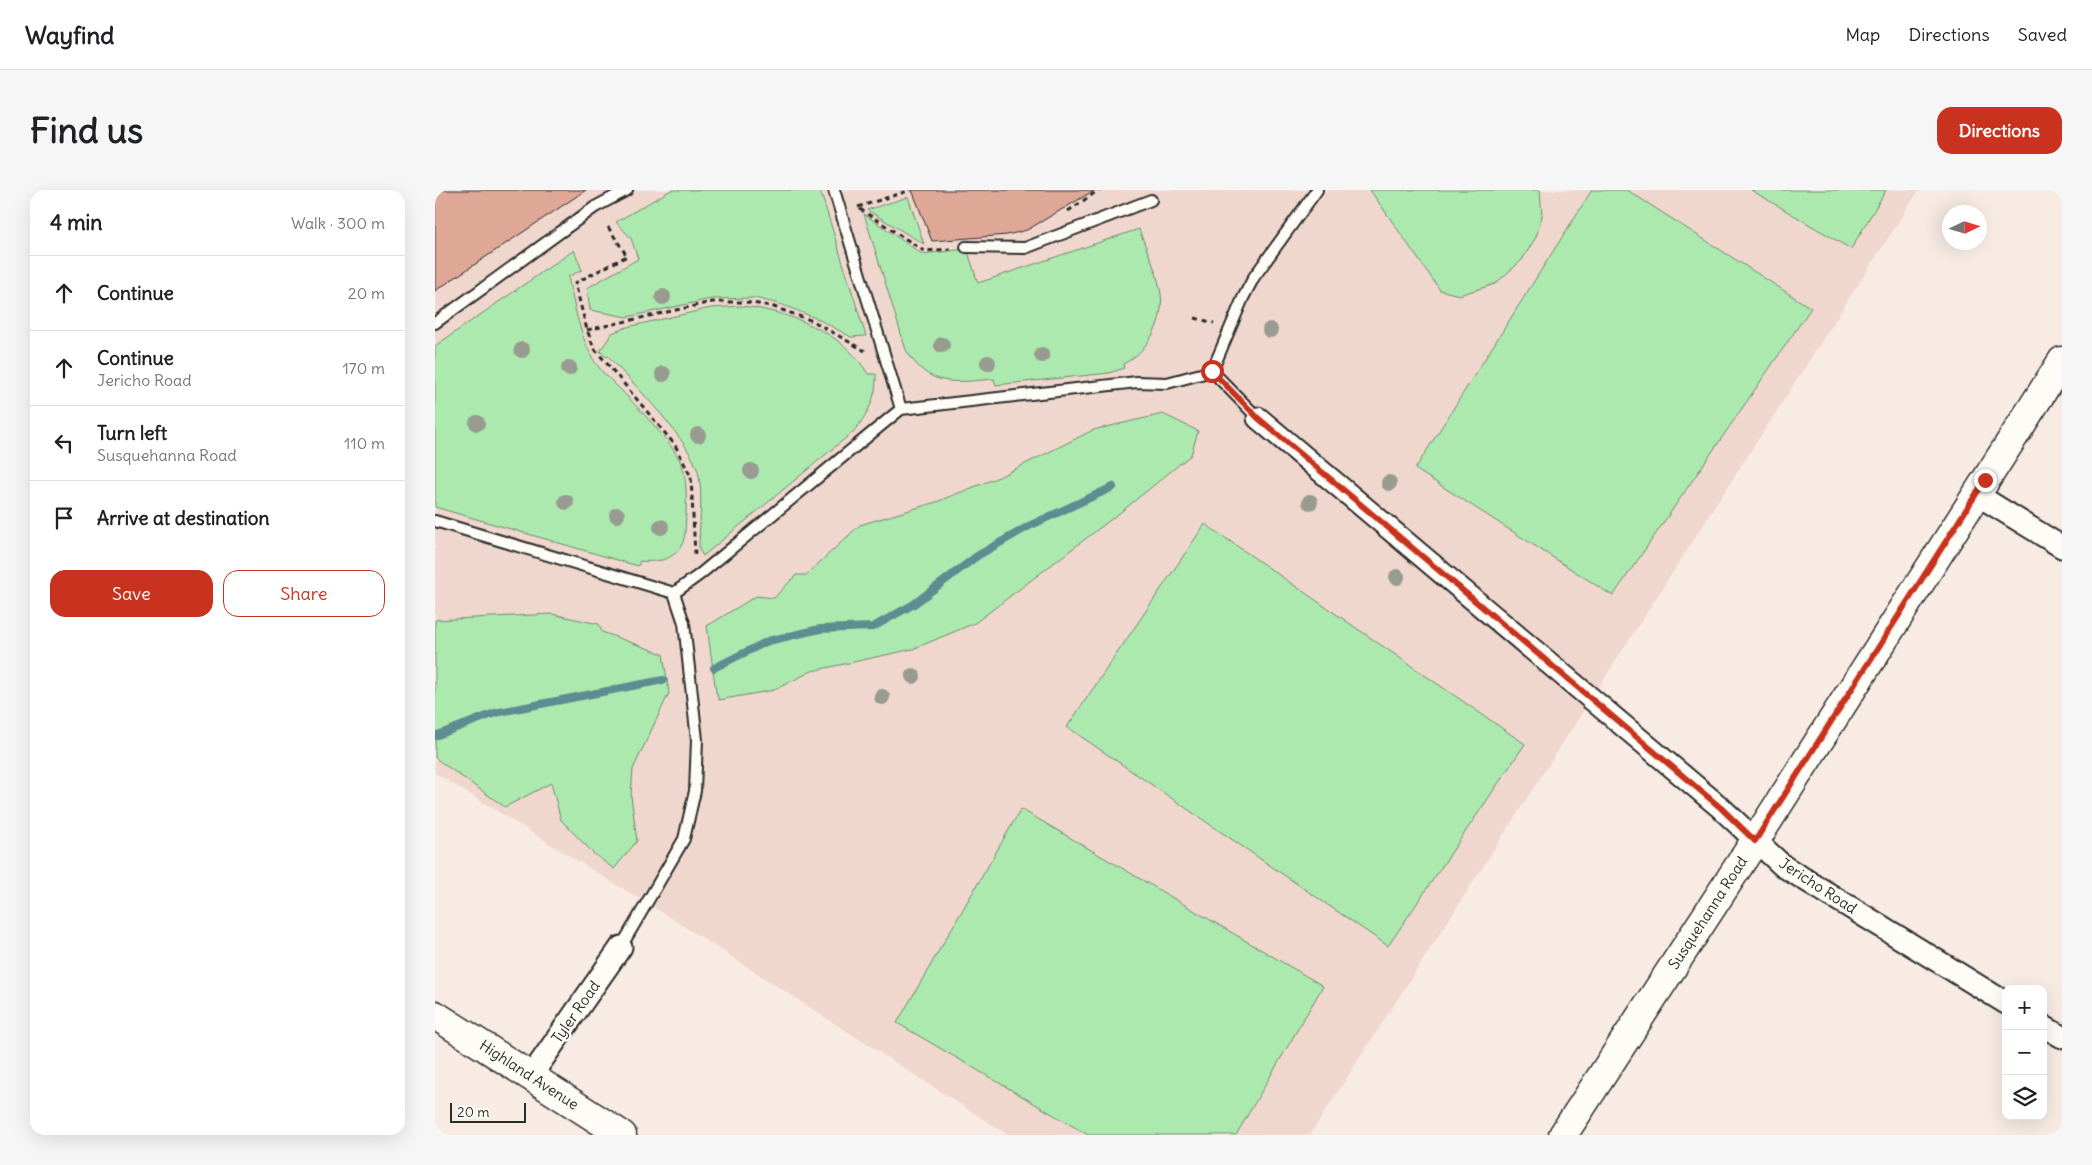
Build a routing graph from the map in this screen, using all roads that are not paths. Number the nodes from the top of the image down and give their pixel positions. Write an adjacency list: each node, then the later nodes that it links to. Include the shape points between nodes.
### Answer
1 (627, 190): 6 (lane, via 595,207)
2 (834, 190): 9 (lane)
3 (1317, 190): 8 (lane, via 1254,277)
4 (1151, 200): 5 (lane, via 1025,248)
5 (966, 247)
6 (435, 323)
7 (2062, 361): 11 (main road, Susquehanna Road)
8 (1212, 371): 9 (lane, via 1167,383 1137,382); 10 (lane)
9 (901, 409): 14 (lane)
10 (1258, 418): 15 (street, Jericho Road, via 1721,808)
11 (1976, 494): 13 (street); 15 (main road, Susquehanna Road)
12 (435, 522): 14 (lane)
13 (2062, 547)
14 (674, 593): 16 (lane, via 684,623 697,740 695,791 684,838)
15 (1755, 841): 17 (street, Jericho Road, via 1783,866); 23 (main road, Susquehanna Road)
16 (621, 947): 21 (street, Tyler Road)
17 (2002, 1001)
18 (435, 1015): 21 (main road, Highland Avenue)
19 (2047, 1028): 20 (street)
20 (2062, 1037)
21 (531, 1076): 22 (main road, Highland Avenue)
22 (622, 1135)
23 (1563, 1135)

